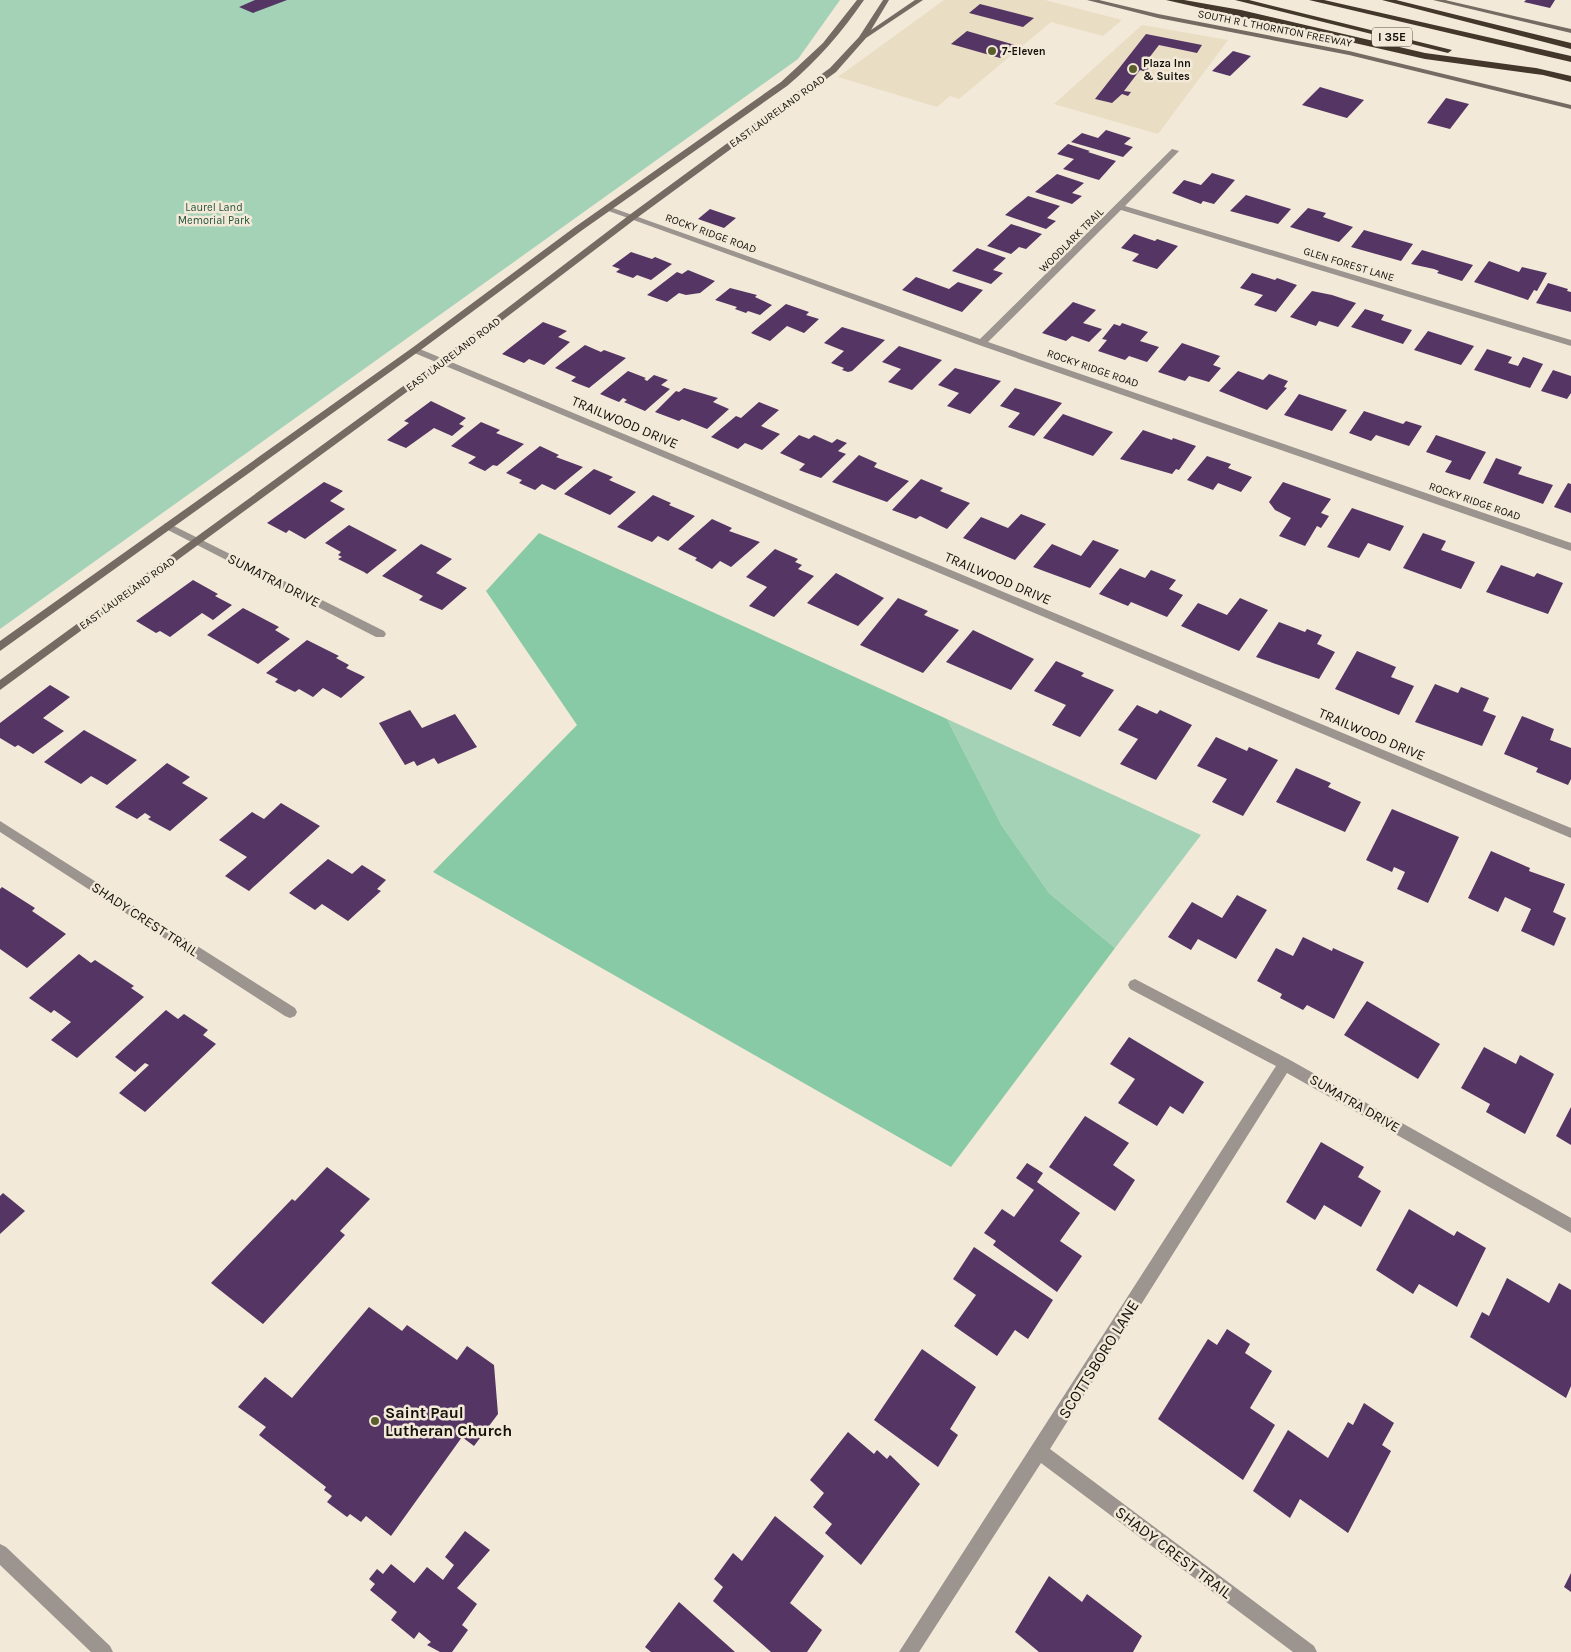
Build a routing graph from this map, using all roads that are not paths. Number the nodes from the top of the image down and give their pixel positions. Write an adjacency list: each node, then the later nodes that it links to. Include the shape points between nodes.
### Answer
1 (861, 0): 19 (main road, EAST LAURELAND ROAD, via 837,35 803,69)
2 (886, 0): 11 (main road, EAST LAURELAND ROAD)
3 (920, 0): 11 (main road)
4 (1090, 0): 16 (main road, SOUTH R L THORNTON FREEWAY, via 1349,53)
5 (1170, 0): 14 (highway, via 1425,56)
6 (1239, 0): 14 (highway, SOUTH R L THORNTON FREEWAY / I 35E)
7 (1313, 0): 13 (highway, I 35E)
8 (1386, 0): 12 (highway)
9 (1436, 0): 10 (main road)
10 (1571, 31)
11 (862, 38): 20 (main road, EAST LAURELAND ROAD, via 833,70)
12 (1571, 46)
13 (1571, 59)
14 (1546, 73): 15 (highway, SOUTH R L THORNTON FREEWAY / I 35E)
15 (1571, 79)
16 (1571, 107)
17 (1175, 151): 18 (street, WOODLARK TRAIL)
18 (1120, 207): 21 (street, WOODLARK TRAIL); 22 (street, GLEN FOREST LANE)
19 (607, 209): 20 (street, ROCKY RIDGE ROAD); 23 (main road, EAST LAURELAND ROAD)
20 (631, 218): 21 (street, ROCKY RIDGE ROAD); 24 (main road, EAST LAURELAND ROAD)
21 (982, 343): 27 (street, ROCKY RIDGE ROAD)
22 (1571, 343)
23 (415, 350): 24 (street, TRAILWOOD DRIVE); 25 (main road, EAST LAURELAND ROAD)
24 (442, 362): 26 (main road, EAST LAURELAND ROAD); 32 (street, TRAILWOOD DRIVE)
25 (168, 526): 26 (street, SUMATRA DRIVE); 29 (main road, EAST LAURELAND ROAD)
26 (199, 541): 28 (street, SUMATRA DRIVE); 30 (main road, EAST LAURELAND ROAD)
27 (1571, 547)
28 (380, 634)
29 (0, 647)
30 (0, 686)
31 (0, 826): 34 (street, SHADY CREST TRAIL)
32 (1571, 833)
33 (1136, 985): 35 (street, SUMATRA DRIVE)
34 (290, 1012)
35 (1285, 1064): 36 (street, SUMATRA DRIVE); 37 (street, SCOTTSBORO LANE)
36 (1571, 1226)
37 (1039, 1451): 40 (street, SCOTTSBORO LANE); 41 (street, SHADY CREST TRAIL)
38 (0, 1553): 39 (street)
39 (104, 1652)
40 (908, 1652)
41 (1308, 1652)

